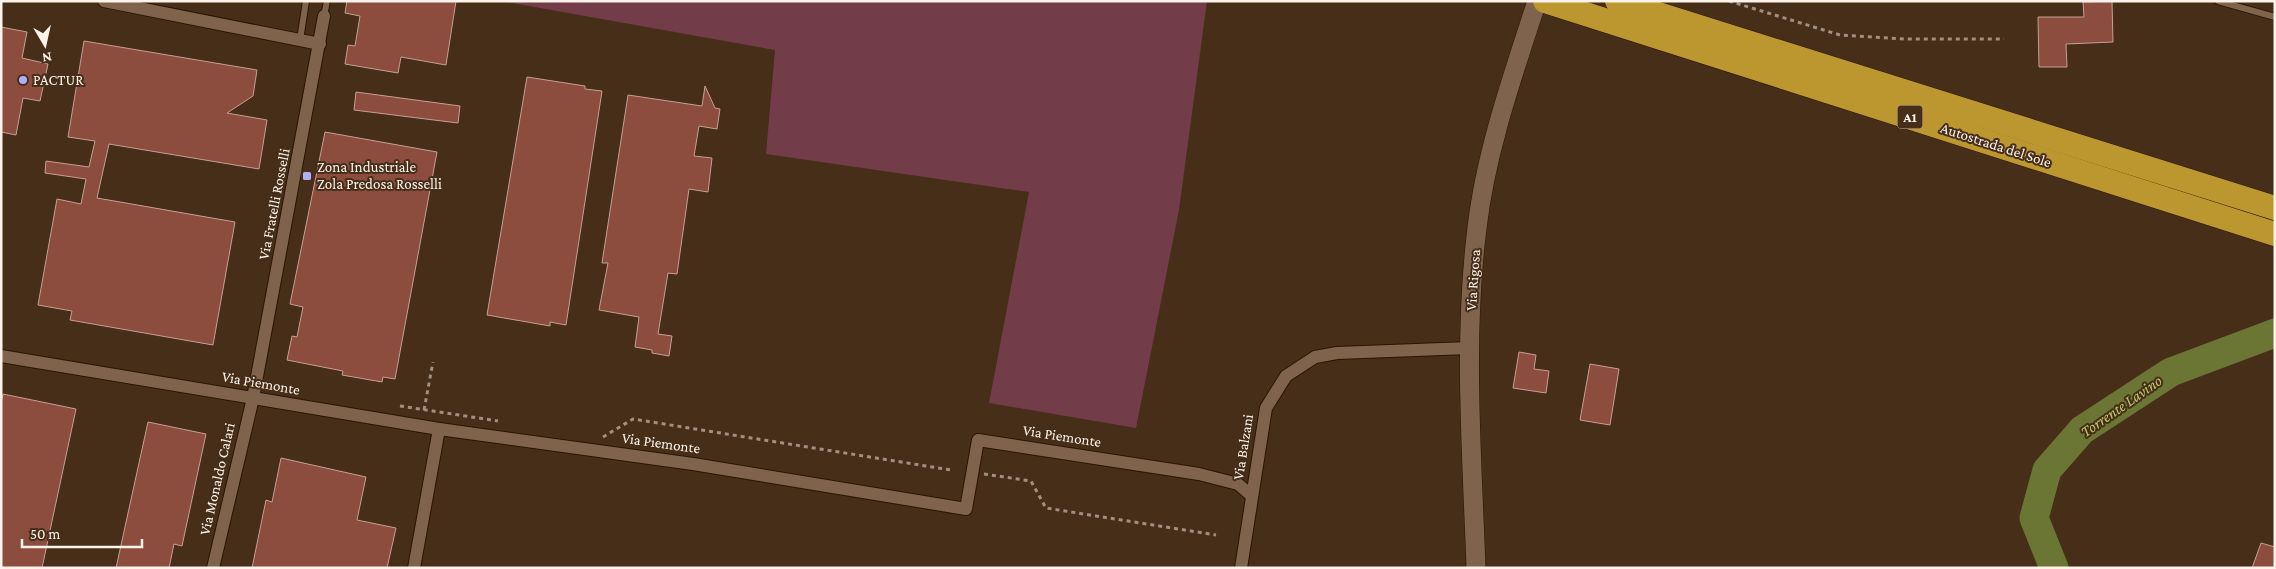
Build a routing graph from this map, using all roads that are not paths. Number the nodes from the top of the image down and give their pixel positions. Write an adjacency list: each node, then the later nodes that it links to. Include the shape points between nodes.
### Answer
1 (104, 1): 10 (street)
2 (306, 1): 10 (lane)
3 (327, 1): 8 (lane)
4 (1537, 1): 14 (main road, Via Rigosa, via 1486,177 1477,228)
5 (1545, 1): 13 (highway, Autostrada del Sole / A1)
6 (1617, 1): 12 (highway, Autostrada del Sole / A1)
7 (2218, 1): 9 (lane)
8 (324, 16): 11 (street, Via Fratelli Rosselli)
9 (2275, 18)
10 (300, 40): 11 (street)
11 (320, 44): 16 (street, Via Fratelli Rosselli)
12 (2275, 208)
13 (2275, 234)
14 (1469, 348): 18 (street, Via Balzani, via 1337,353 1302,365 1286,376 1266,408); 22 (main road, Via Rigosa)
15 (1, 356): 16 (street, Via Piemonte)
16 (254, 398): 17 (street, Via Piemonte); 19 (street, Via Monaldo Calari)
17 (439, 429): 18 (street, Via Piemonte, via 693,464 966,510 978,440 1199,474 1238,484); 20 (street)
18 (1252, 496): 21 (street, Via Balzani)
19 (213, 568)
20 (414, 568)
21 (1242, 568)
22 (1476, 568)

